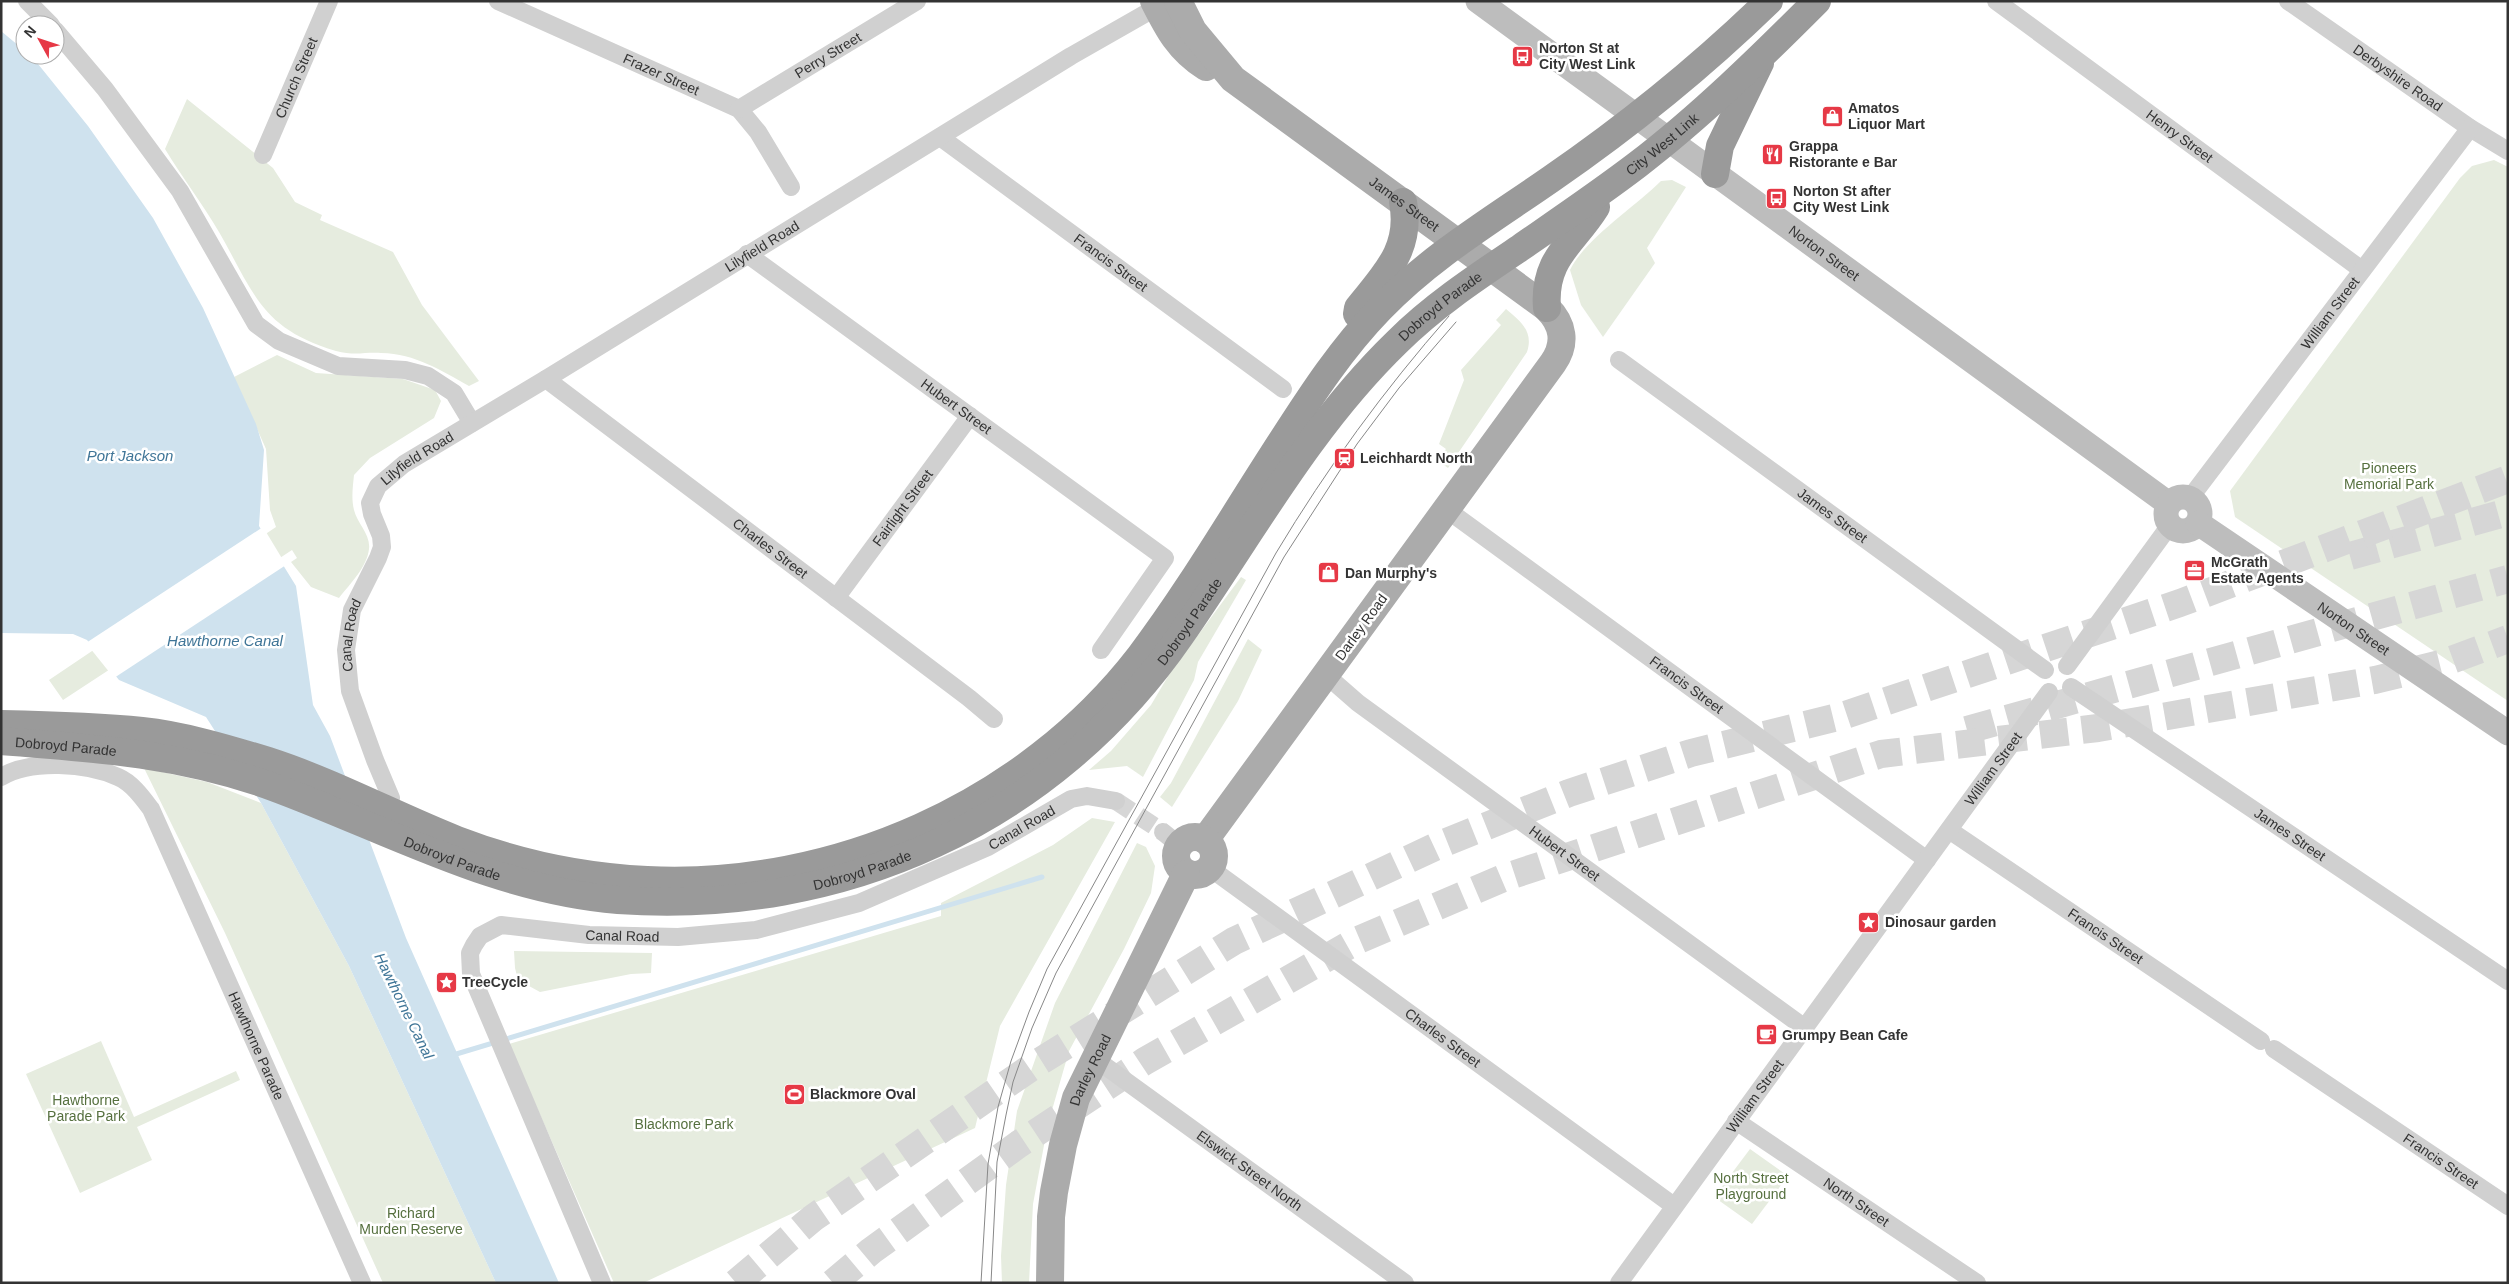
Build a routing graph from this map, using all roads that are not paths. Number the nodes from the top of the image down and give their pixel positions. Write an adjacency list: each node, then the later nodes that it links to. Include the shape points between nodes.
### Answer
1 (28, 1): 11 (street)
2 (329, 1): 20 (street, Church Street)
3 (498, 1): 14 (street, Frazer Street)
4 (917, 1): 14 (street, Perry Street)
5 (1478, 1): 15 (street, Norton Street)
6 (1769, 1): 15 (highway, via 1715,52)
7 (1817, 1): 13 (highway, City West Link)
8 (1996, 1): 28 (street, Henry Street)
9 (2288, 1): 16 (street, Derbyshire Road)
10 (1163, 3): 17 (street, Lilyfield Road); 24 (main road, James Street, via 1176,42 1192,58 1233,79)
11 (41, 15)
12 (65, 42): 36 (street, via 105,89 180,191 256,324 278,341 338,366 405,370 428,376 454,393)
13 (1764, 53): 18 (highway, City West Link); 21 (highway, via 1720,146)
14 (744, 115): 22 (street)
15 (1635, 115): 18 (street, Norton Street); 25 (highway, via 1554,177)
16 (2470, 128): 19 (street, Derbyshire Road); 28 (street, William Street)
17 (940, 138): 26 (street, Lilyfield Road); 34 (street, Francis Street)
18 (1666, 139): 21 (street, Norton Street); 23 (highway, City West Link)
19 (2508, 151)
20 (263, 155)
21 (1715, 174): 39 (street, Norton Street)
22 (791, 187)
23 (1603, 189): 27 (highway, City West Link); 29 (highway, via 1596,208 1554,261 1547,284)
24 (1403, 202): 25 (main road, James Street); 31 (highway, via 1406,228 1402,246 1386,274 1358,308)
25 (1457, 242): 27 (main road, James Street); 31 (highway, Dobroyd Parade, via 1405,283)
26 (747, 254): 33 (street, Lilyfield Road); 35 (street, Hubert Street)
27 (1491, 267): 29 (main road, James Street); 50 (highway, Dobroyd Parade, via 1400,338 1354,386 1320,428 1179,639 1105,727 1011,802 960,832 904,858 849,877 788,892 725,900 612,899 551,890 426,851 272,786 226,772 162,756)
28 (2362, 270): 39 (street, William Street)
29 (1547, 308): 30 (main road, James Street, via 1559,324)
30 (1562, 337): 38 (main road, Darley Road, via 1558,356)
31 (1348, 347): 48 (highway, Dobroyd Parade, via 1320,381 1179,600 1138,658 1092,710 1043,752 996,786 940,819 886,843 827,862 768,874 708,880 647,880 586,874 526,862 464,843 268,762 147,731)
32 (1619, 360): 43 (street, James Street)
33 (546, 379): 36 (street, Lilyfield Road); 40 (street, Charles Street)
34 (1283, 389)
35 (970, 416): 40 (street, Fairlight Street); 41 (street, Hubert Street, via 1165,558)
36 (472, 424): 37 (street, Lilyfield Road, via 389,475 378,486)
37 (370, 503): 52 (street, Canal Road, via 382,547 352,610 346,636 346,669 350,691)
38 (1446, 509): 44 (main road, Darley Road); 56 (street, Francis Street)
39 (2177, 509): 42 (street, William Street); 49 (street, Norton Street, via 2196,502 2200,510 2198,523)
40 (836, 598): 47 (street, Charles Street)
41 (1101, 650)
42 (2067, 666): 43 (street, via 2053,664); 45 (street, via 2072,674)
43 (2046, 670): 46 (street, via 2043,680)
44 (1326, 676): 57 (main road, Darley Road, via 1182,839 1210,844 1214,856); 59 (street, Hubert Street, via 1358,703)
45 (2071, 686): 46 (street, via 2059,694); 58 (street, James Street)
46 (2049, 692): 55 (street, William Street)
47 (994, 719)
48 (1, 724)
49 (2508, 733)
50 (1, 742)
51 (6, 774): 54 (street, Dobroyd Parade, via 42,764 80,767 118,777 136,790)
52 (392, 798)
53 (1116, 800): 65 (street, Canal Road, via 1087,796 1071,799 988,847 859,903 756,930 678,937 632,937 501,925 480,936 470,953 471,974)
54 (151, 809): 64 (street, Hawthorne Parade)
55 (1949, 830): 56 (street, William Street); 63 (street, Francis Street)
56 (1927, 860): 59 (street, William Street)
57 (1198, 871): 60 (main road, Darley Road); 62 (street, Charles Street)
58 (2508, 981)
59 (1805, 1028): 61 (street, William Street)
60 (1094, 1058): 66 (main road, Darley Road, via 1076,1098 1057,1169 1051,1218); 67 (street, Elswick Street North)
61 (1736, 1120): 62 (street, William Street); 69 (street, North Street)
62 (1674, 1206): 68 (street, William Street)
63 (2508, 1206)
64 (362, 1283)
65 (602, 1283)
66 (1050, 1283)
67 (1405, 1283)
68 (1619, 1283)
69 (1977, 1283)

